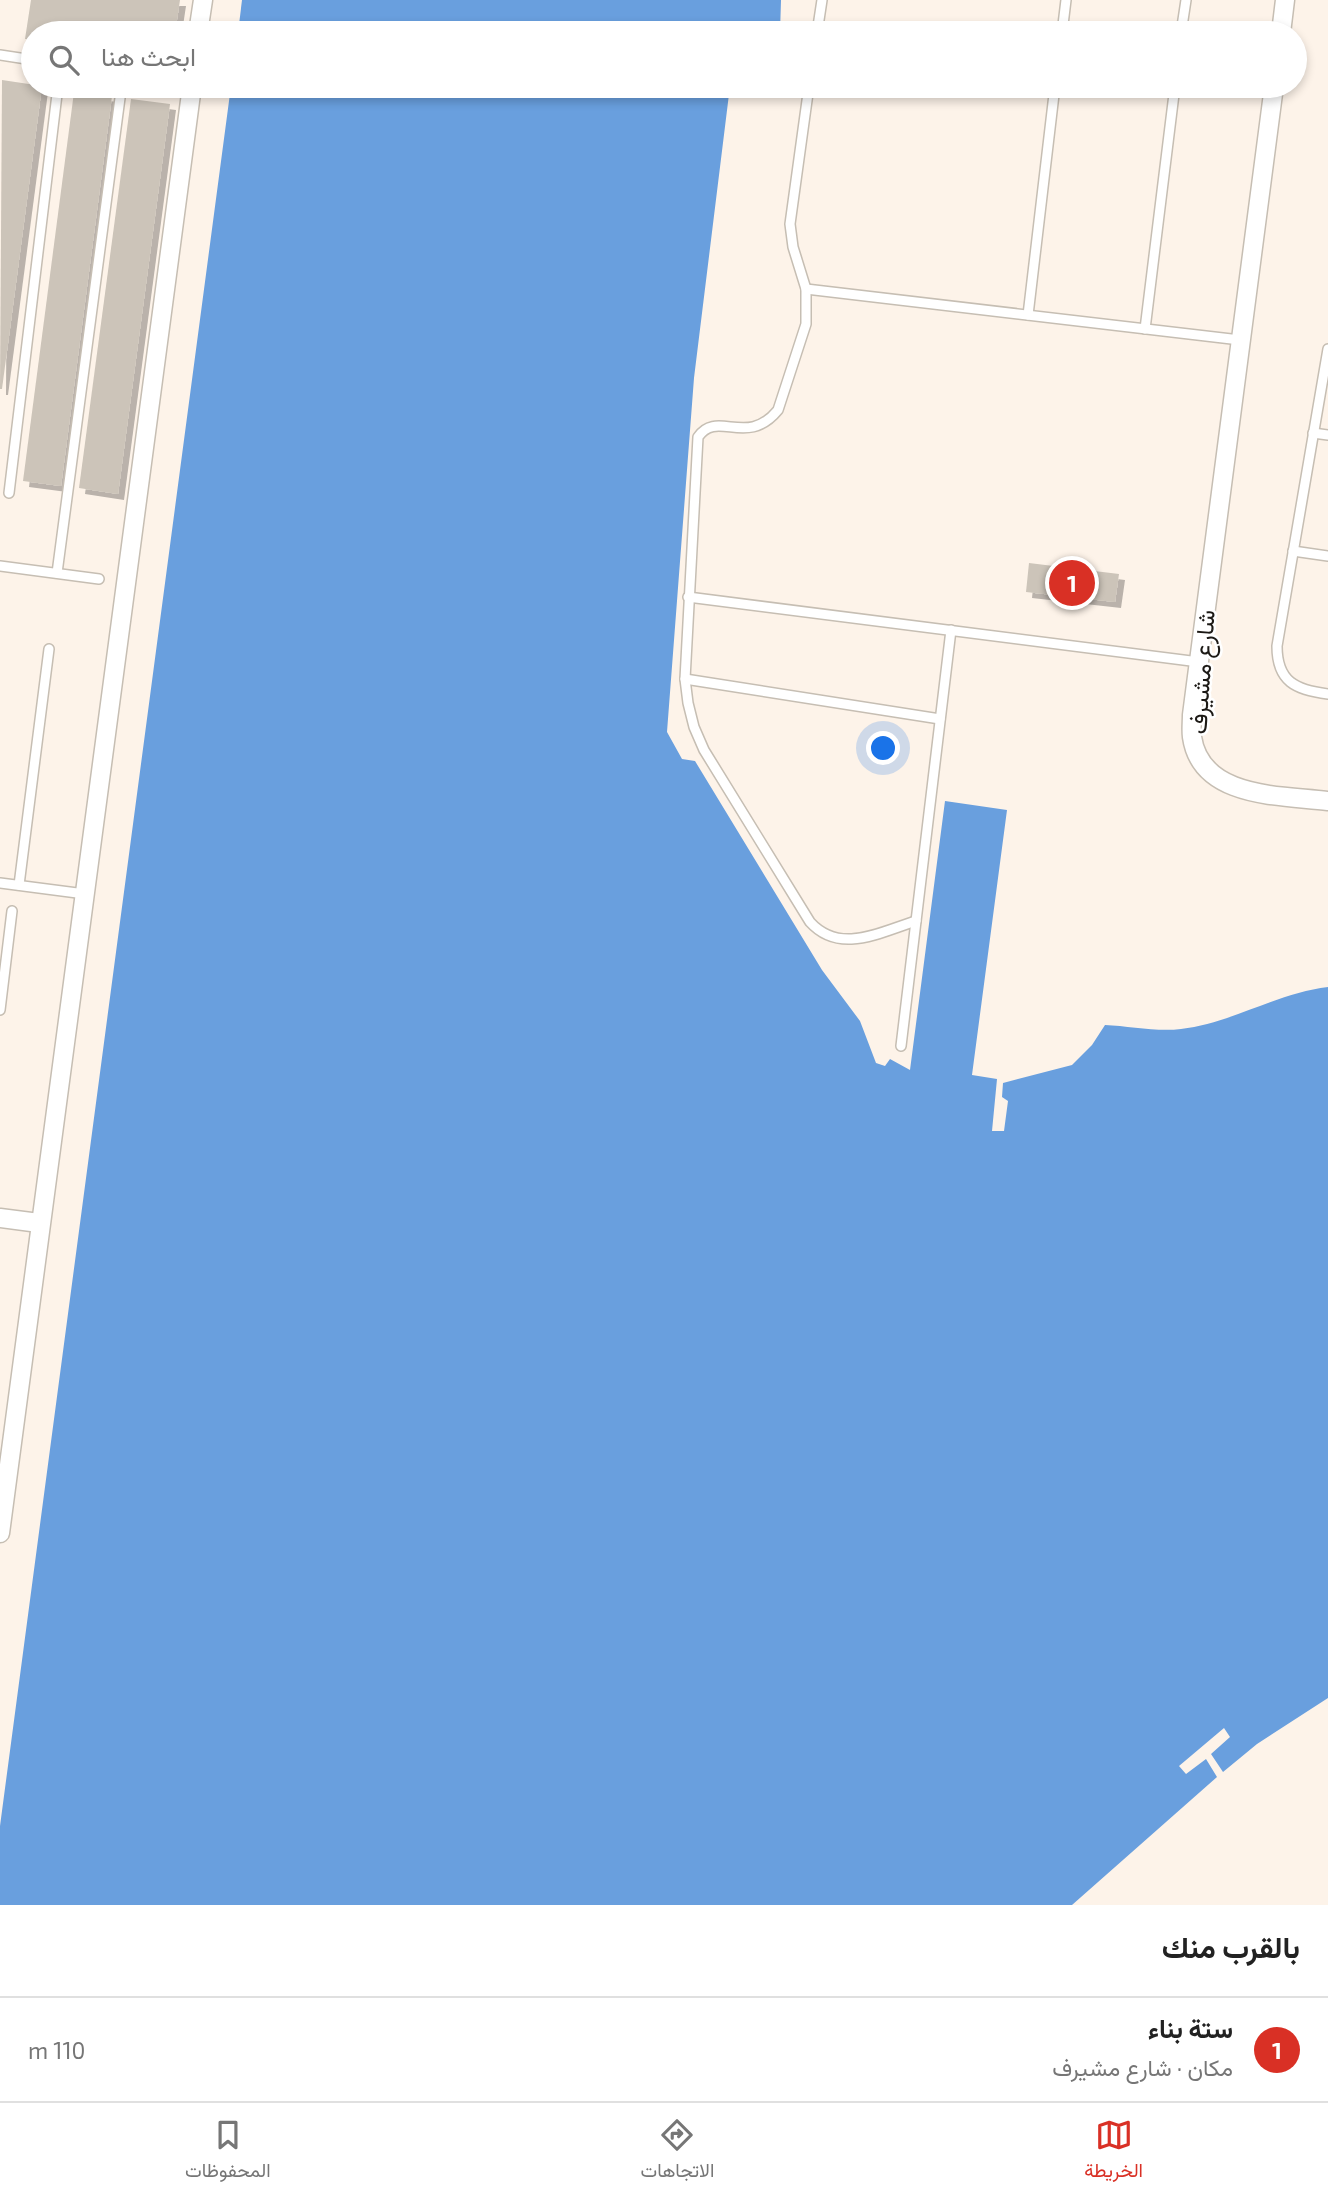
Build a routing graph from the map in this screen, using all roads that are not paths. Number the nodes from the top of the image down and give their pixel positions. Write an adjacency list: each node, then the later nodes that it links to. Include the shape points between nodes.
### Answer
1 (203, 0): 6 (street)
2 (822, 0): 7 (lane)
3 (1066, 0): 8 (lane)
4 (1186, 0): 9 (lane)
5 (1285, 0): 10 (street)
6 (200, 21)
7 (819, 21)
8 (1063, 21)
9 (1183, 21)
10 (1282, 21)
11 (0, 55): 12 (lane)
12 (21, 58)
13 (57, 98): 27 (lane)
14 (190, 98): 43 (street)
15 (807, 98): 20 (lane, via 790,212 793,247)
16 (1054, 98): 21 (lane)
17 (1173, 98): 22 (lane)
18 (1272, 98): 23 (street, شارع مشيرف)
19 (120, 99): 31 (lane)
20 (806, 289): 21 (lane); 33 (lane, via 802,340 778,410 755,427 709,426 698,437)
21 (1027, 315): 22 (lane)
22 (1144, 329): 23 (lane)
23 (1240, 340): 36 (street, شارع مشيرف)
24 (1328, 349): 25 (lane)
25 (1313, 433): 26 (lane); 28 (lane)
26 (1328, 435)
27 (9, 493)
28 (1293, 551): 29 (lane); 38 (lane, via 1277,659 1289,682)
29 (1328, 556)
30 (0, 566): 31 (lane)
31 (57, 573): 32 (lane)
32 (99, 579)
33 (688, 597): 34 (lane); 37 (lane)
34 (951, 630): 36 (lane); 39 (lane)
35 (49, 649): 42 (lane)
36 (1199, 662): 40 (street, شارع مشيرف, via 1192,738 1200,759 1215,777 1235,788)
37 (685, 679): 39 (lane); 45 (lane, via 694,727 704,750 819,932 842,941)
38 (1328, 694)
39 (940, 719): 45 (lane)
40 (1328, 801)
41 (0, 883): 42 (lane)
42 (19, 885): 43 (lane)
43 (86, 894): 49 (street)
44 (12, 911): 46 (lane)
45 (916, 921): 47 (lane)
46 (0, 1010)
47 (901, 1046)
48 (0, 1218): 49 (street)
49 (39, 1223): 50 (street)
50 (2, 1508): 51 (street)
51 (0, 1533)

